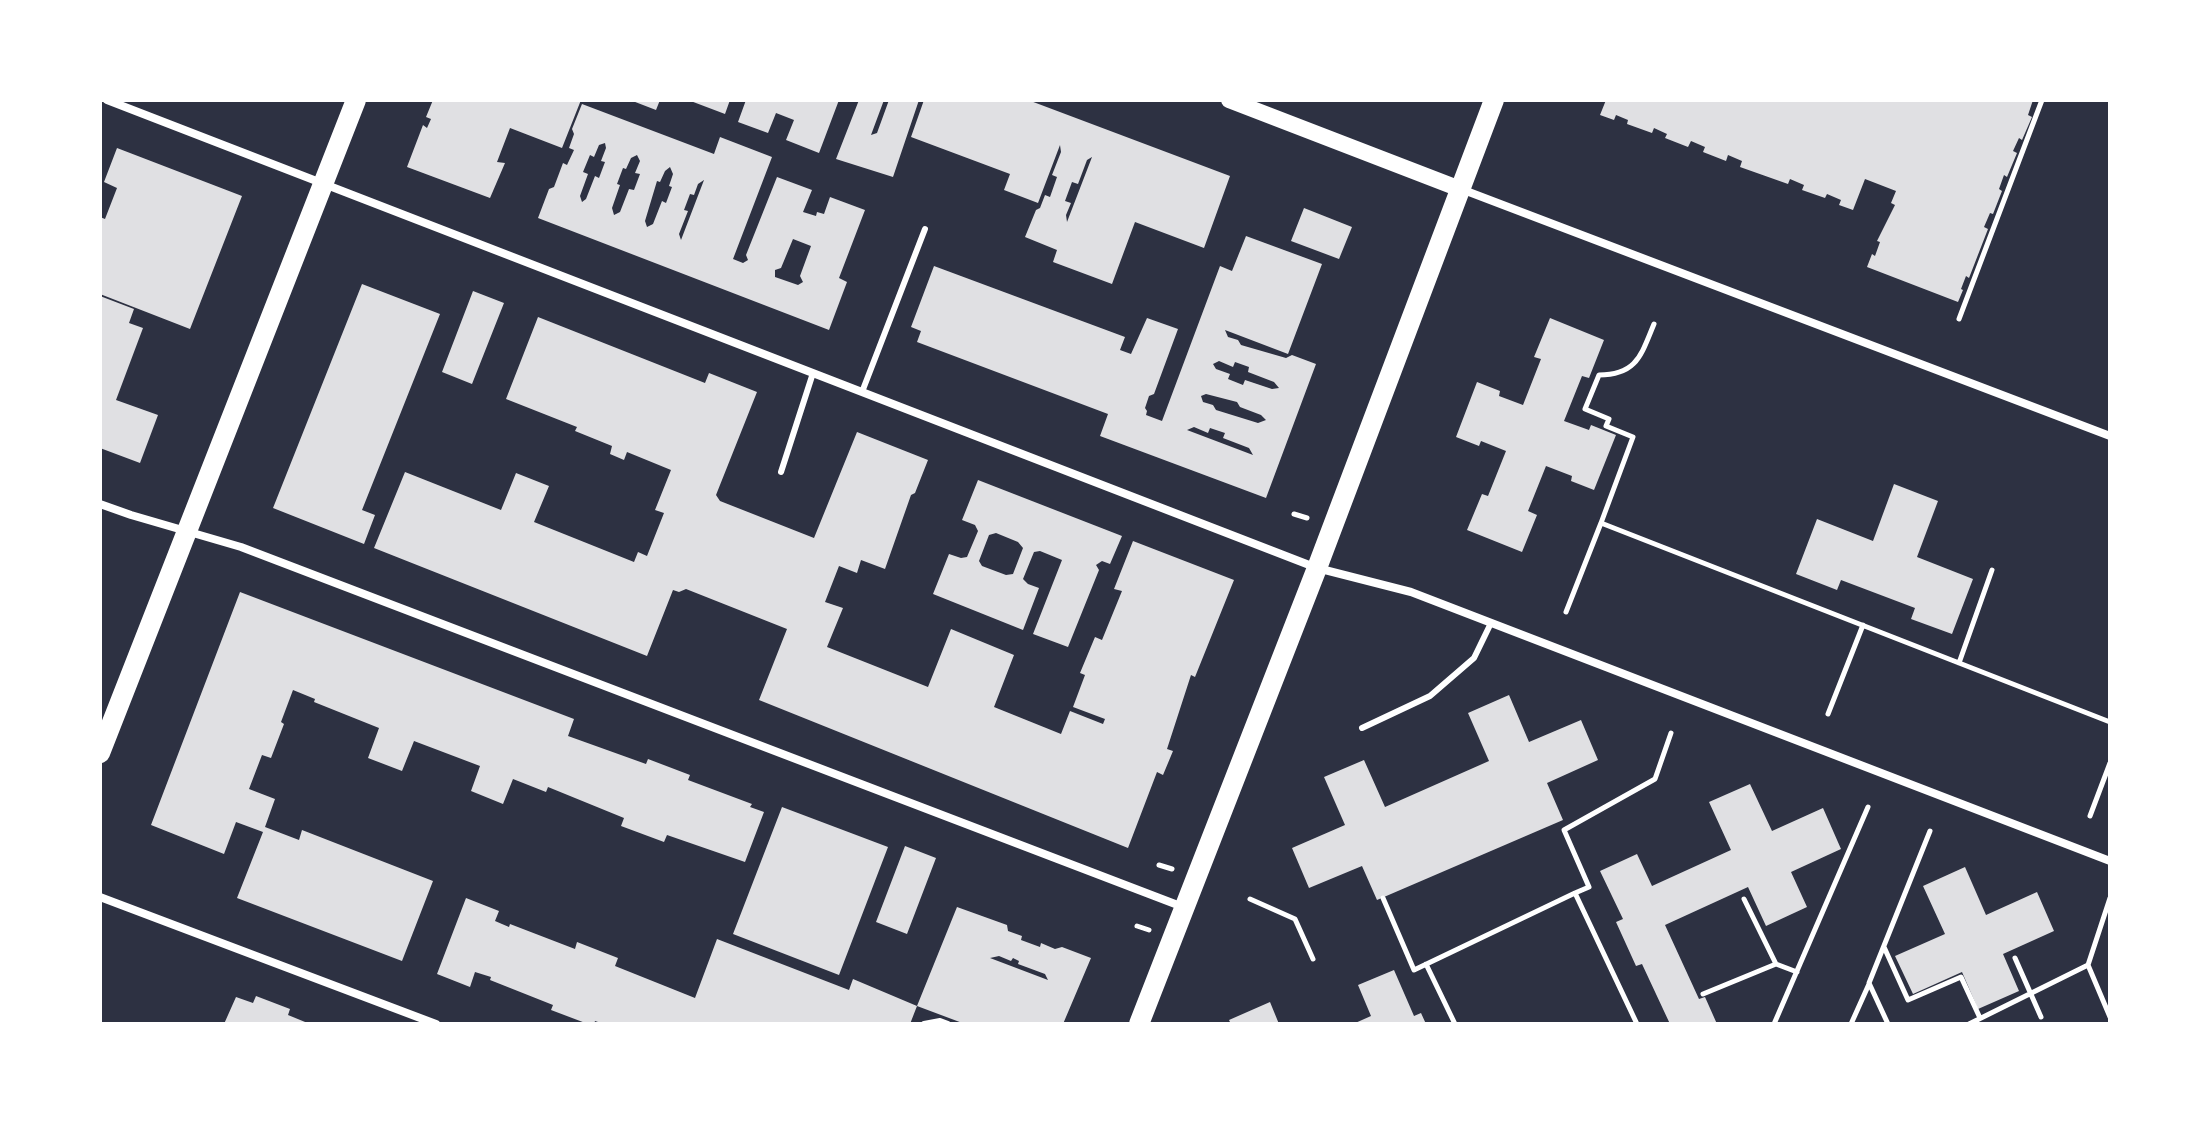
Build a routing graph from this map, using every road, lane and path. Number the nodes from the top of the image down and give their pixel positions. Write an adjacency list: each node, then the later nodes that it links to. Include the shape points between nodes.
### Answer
1 (107, 100): 6 (street)
2 (356, 100): 6 (main road)
3 (1229, 100): 7 (main road)
4 (1494, 100): 7 (main road)
5 (2042, 100): 9 (path)
6 (324, 184): 11 (street); 19 (main road)
7 (1460, 189): 13 (street); 20 (main road)
8 (925, 229): 12 (lane)
9 (1959, 319)
10 (1654, 324): 18 (path, via 1638,360 1622,371 1599,375 1585,409 1609,419 1606,426 1633,437)
11 (813, 373): 12 (street); 14 (lane)
12 (862, 392): 20 (street)
13 (2110, 436)
14 (781, 472)
15 (100, 504): 19 (street)
16 (1294, 514): 17 (path)
17 (1307, 518)
18 (1601, 523): 22 (path); 24 (path)
19 (187, 530): 30 (main road); 44 (street)
20 (1317, 568): 23 (street, via 1411,592); 44 (main road)
21 (1992, 570): 25 (path)
22 (1566, 612)
23 (1491, 623): 28 (lane, via 1474,658 1430,696); 35 (street)
24 (1863, 625): 25 (path); 26 (path)
25 (1959, 663): 27 (path)
26 (1828, 714)
27 (2110, 722)
28 (1362, 728)
29 (1671, 733): 38 (path, via 1655,779 1564,830 1589,887)
30 (100, 753)
31 (2110, 763): 33 (path)
32 (1868, 807): 53 (path)
33 (2090, 816)
34 (1930, 831): 47 (path)
35 (2110, 861)
36 (1159, 865): 37 (path)
37 (1172, 869)
38 (1575, 893): 50 (path); 65 (path)
39 (100, 897): 60 (street)
40 (1383, 898): 50 (path, via 1414,970)
41 (2110, 898): 52 (path)
42 (1250, 899): 49 (path, via 1295,919)
43 (1744, 899): 51 (path)
44 (1184, 907): 63 (main road)
45 (1137, 926): 46 (path)
46 (1149, 930)
47 (1884, 946): 54 (path); 59 (path, via 1908,1000 1961,977)
48 (2015, 958): 55 (path)
49 (1313, 959)
50 (1426, 964): 64 (path)
51 (1776, 964): 53 (path); 56 (path)
52 (2088, 965): 55 (path); 58 (path)
53 (1797, 972): 66 (path)
54 (1869, 983): 67 (path); 68 (path)
55 (2031, 993): 57 (path); 59 (path)
56 (1703, 994)
57 (2041, 1017)
58 (2110, 1017)
59 (1980, 1018): 69 (path)
60 (436, 1024)
61 (924, 1024): 62 (lane)
62 (948, 1024)
63 (1139, 1024)
64 (1455, 1024)
65 (1637, 1024)
66 (1774, 1024)
67 (1851, 1024)
68 (1888, 1024)
69 (1969, 1024)

